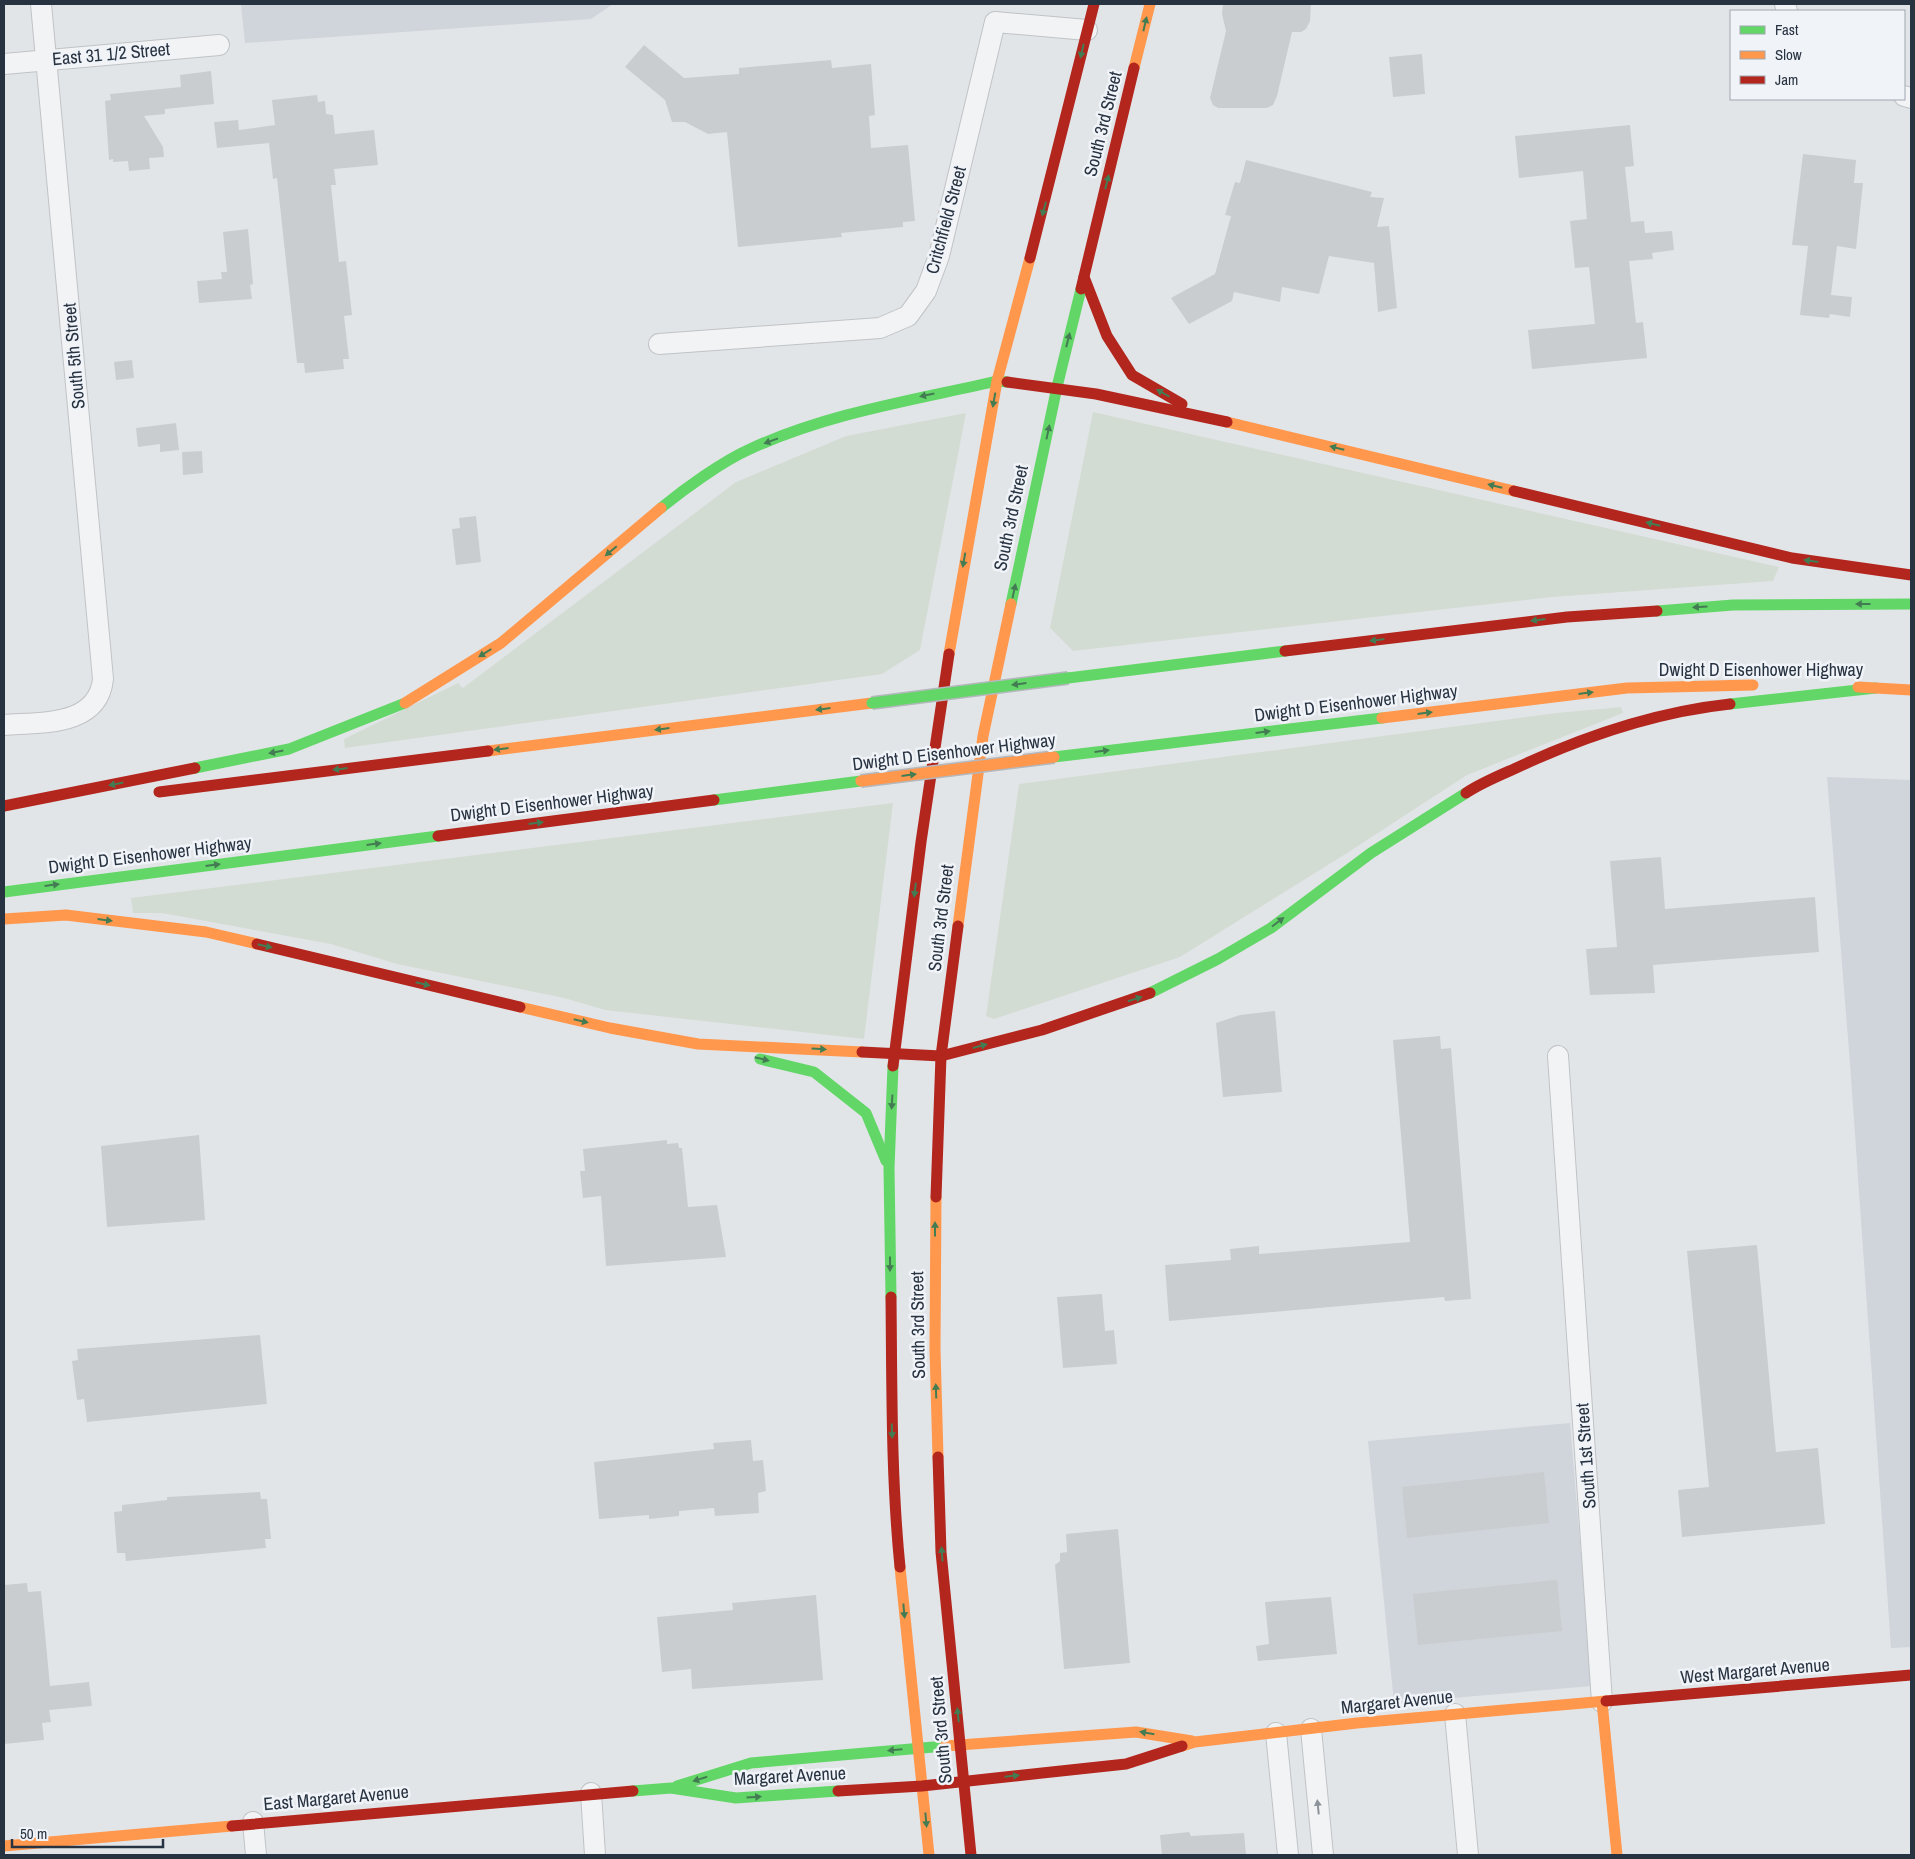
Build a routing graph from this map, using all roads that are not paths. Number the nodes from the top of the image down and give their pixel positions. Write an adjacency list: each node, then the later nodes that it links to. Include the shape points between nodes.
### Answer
1 (41, 4): 6 (street, South 5th Street)
2 (1094, 4): 4 (main road, South 3rd Street)
3 (1150, 4): 8 (main road, South 3rd Street, one-way to 3)
4 (1087, 30): 9 (street, Critchfield Street, via 995,22 939,256 926,291 908,316 880,328); 10 (main road, South 3rd Street, one-way to 10, via 1048,194)
5 (219, 46): 6 (street, East 31 1/2 Street)
6 (47, 60): 7 (street, East 31 1/2 Street); 19 (street, South 5th Street, via 103,679 102,692 78,716 58,721)
7 (4, 64)
8 (1084, 277): 11 (main road, South 3rd Street, one-way to 8); 12 (main road, one-way to 8, via 1132,375 1107,336)
9 (659, 344)
10 (997, 381): 11 (main road); 22 (main road, one-way to 22, via 833,418 749,449 681,492 501,643 399,707 289,749); 27 (main road, South 3rd Street, one-way to 27, via 958,595)
11 (1057, 387): 12 (main road); 28 (main road, South 3rd Street, one-way to 11, via 983,736)
12 (1206, 417): 13 (main road, one-way to 12, via 1792,558)
13 (1911, 575)
14 (1911, 604): 20 (main road, one-way to 20, bridge, via 1733,605 1567,616)
15 (1767, 685): 24 (main road, Dwight D Eisenhower Highway, one-way to 15, bridge, via 861,781 1627,688)
16 (1787, 686): 17 (main road, Dwight D Eisenhower Highway)
17 (1876, 688): 18 (main road, Dwight D Eisenhower Highway); 28 (main road, one-way to 17, via 1042,1030 1146,995 1270,928 1371,853 1474,788 1539,757 1606,731 1701,707)
18 (1911, 690)
19 (4, 725)
20 (152, 793)
21 (102, 799): 23 (main road)
22 (4, 806)
23 (4, 811)
24 (4, 892)
25 (4, 919): 26 (main road, one-way to 26, via 66,915 206,932 610,1028)
26 (698, 1044): 27 (main road, one-way to 27); 30 (main road, one-way to 30, via 814,1072 866,1113)
27 (894, 1053): 28 (main road); 30 (main road, South 3rd Street, one-way to 30)
28 (941, 1056): 37 (main road, South 3rd Street, one-way to 28, via 941,1552 937,1417 935,1224)
29 (1558, 1056): 32 (street, South 1st Street)
30 (889, 1168): 38 (main road, South 3rd Street, one-way to 38, via 896,1527)
31 (1911, 1675): 32 (main road, West Margaret Avenue)
32 (1602, 1702): 33 (main road, Margaret Avenue); 53 (main road, South 1st Street)
33 (1455, 1714): 34 (main road, Margaret Avenue); 52 (street)
34 (1311, 1729): 35 (main road, Margaret Avenue); 51 (street, one-way to 34)
35 (1276, 1734): 36 (main road, Margaret Avenue); 50 (street)
36 (1195, 1742): 37 (main road, Margaret Avenue, one-way to 37, via 1136,1732); 39 (main road, Margaret Avenue, one-way to 36, via 1126,1764)
37 (961, 1744): 38 (main road, Margaret Avenue); 39 (main road, South 3rd Street)
38 (919, 1748): 40 (main road, South 3rd Street); 41 (main road, Margaret Avenue, one-way to 41, via 751,1763)
39 (963, 1781): 40 (main road, Margaret Avenue); 49 (main road, South 3rd Street)
40 (922, 1786): 41 (main road, Margaret Avenue, one-way to 40, via 736,1798); 48 (main road, South 3rd Street, one-way to 48)
41 (671, 1788): 42 (main road, East Margaret Avenue)
42 (592, 1793): 43 (main road, East Margaret Avenue); 47 (street)
43 (253, 1822): 45 (main road, East Margaret Avenue); 46 (street)
44 (4, 1846): 45 (main road, East Margaret Avenue)
45 (95, 1847)
46 (256, 1855)
47 (595, 1855)
48 (929, 1855)
49 (971, 1855)
50 (1288, 1855)
51 (1323, 1855)
52 (1468, 1855)
53 (1617, 1855)

